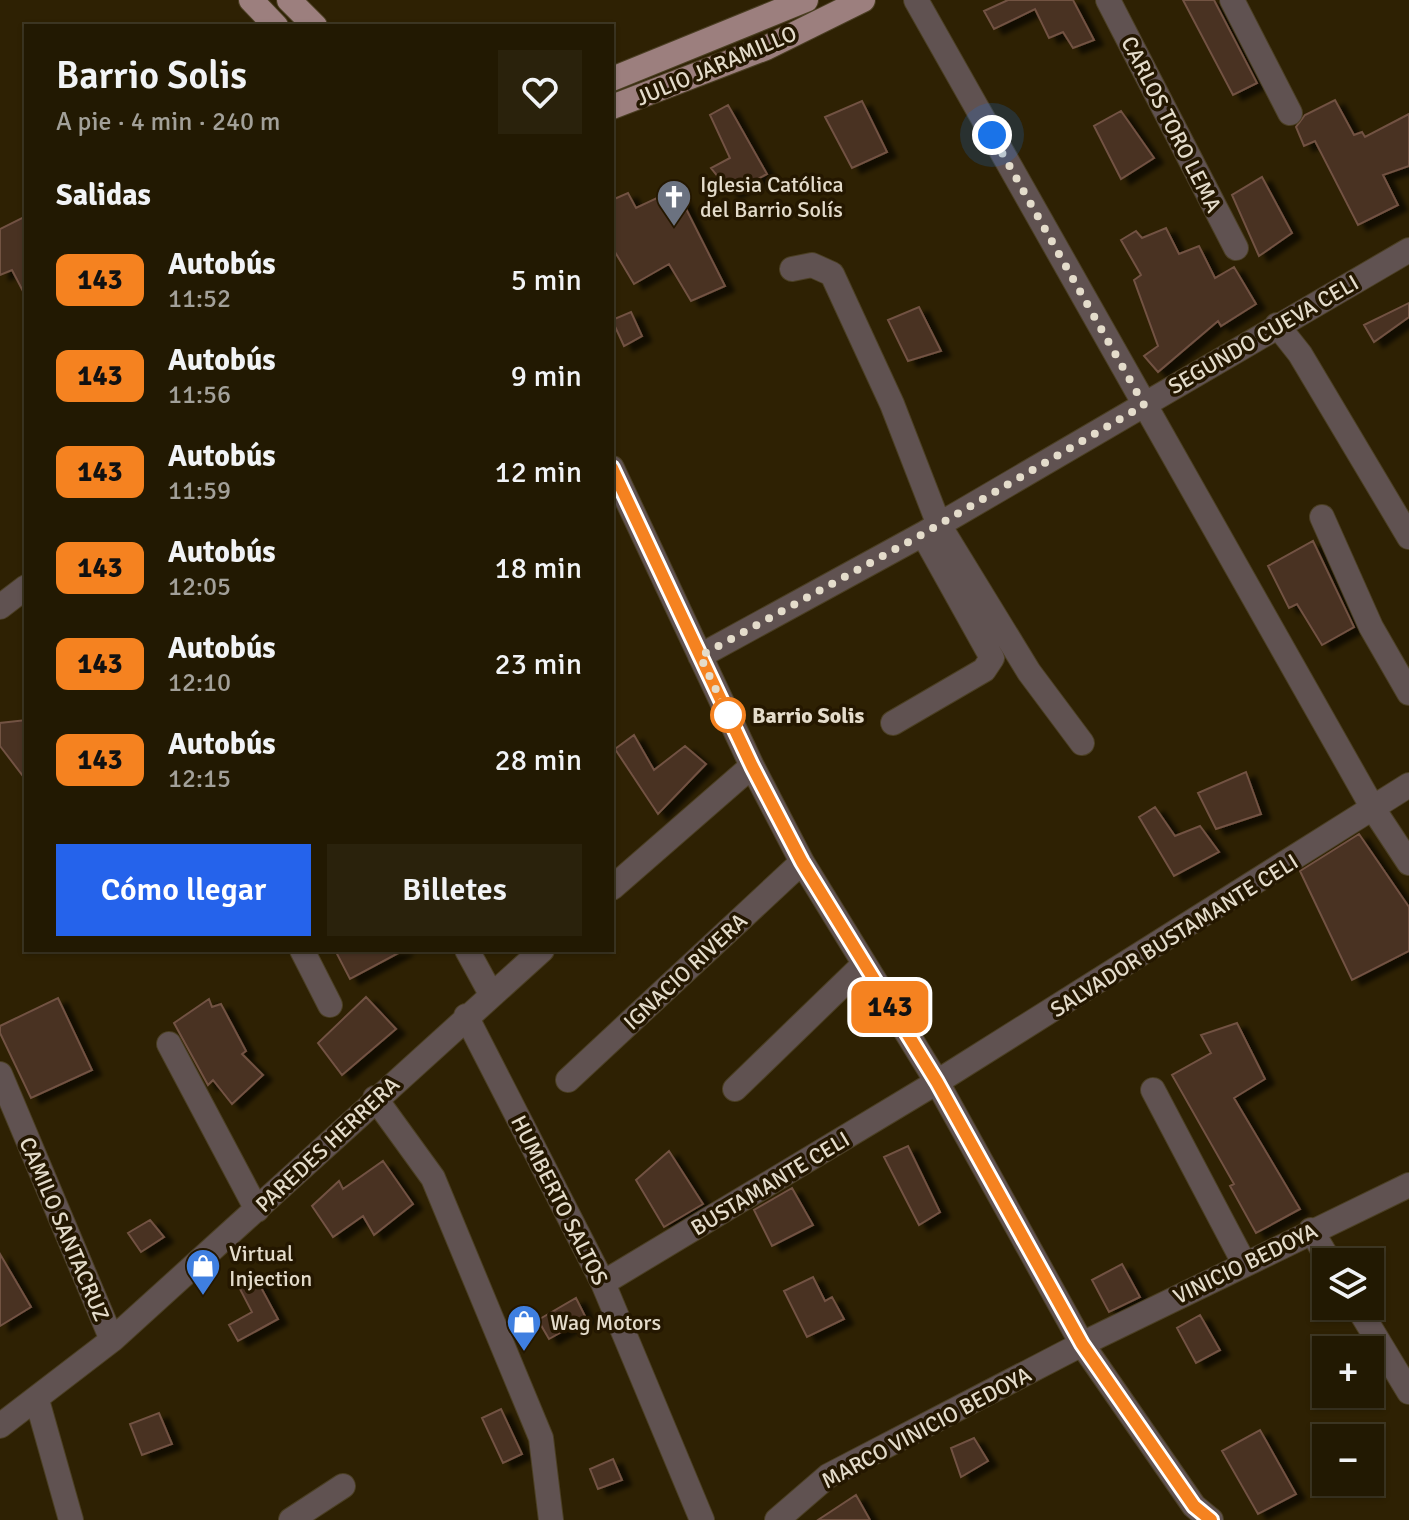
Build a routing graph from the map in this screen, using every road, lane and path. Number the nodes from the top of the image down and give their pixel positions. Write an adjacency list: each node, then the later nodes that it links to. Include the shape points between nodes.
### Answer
1 (251, 0): 8 (main road)
2 (289, 0): 9 (main road)
3 (863, 0): 11 (main road, JULIO JARAMILLO, via 766,48)
4 (916, 0): 17 (street)
5 (1108, 0): 13 (street, CARLOS TORO LEMA)
6 (1232, 0): 12 (street)
7 (793, 3): 10 (main road, JULIO JARAMILLO)
8 (274, 24)
9 (313, 24)
10 (614, 78)
11 (614, 106)
12 (1290, 113)
13 (1236, 248)
14 (1409, 250): 16 (street, SEGUNDO CUEVA CELI)
15 (792, 269): 20 (street, via 812,265 832,274 892,404)
16 (1277, 325): 17 (street, SEGUNDO CUEVA CELI); 21 (street, via 1300,354)
17 (1144, 405): 20 (street, SEGUNDO CUEVA CELI); 30 (street)
18 (614, 472): 24 (street)
19 (1322, 517): 25 (street, via 1371,627)
20 (931, 529): 24 (street, SEGUNDO CUEVA CELI); 26 (street, via 992,658 984,670); 27 (street)
21 (1409, 537)
22 (24, 589): 23 (street)
23 (0, 607)
24 (700, 656): 28 (street)
25 (1409, 693)
26 (893, 723)
27 (1082, 743)
28 (752, 766): 31 (street); 33 (street)
29 (1409, 785): 30 (street, SALVADOR BUSTAMANTE CELI)
30 (1374, 810): 32 (street); 44 (street, SALVADOR BUSTAMANTE CELI)
31 (802, 862): 37 (street); 43 (street, IGNACIO RIVERA)
32 (1409, 863)
33 (614, 886)
34 (303, 952): 39 (street)
35 (468, 952): 38 (street)
36 (540, 952): 38 (street, PAREDES HERRERA)
37 (864, 964): 44 (street); 45 (street)
38 (491, 994): 40 (street, PAREDES HERRERA)
39 (330, 1005)
40 (466, 1016): 47 (street, PAREDES HERRERA); 53 (street, HUMBERTO SALTOS)
41 (169, 1044): 49 (street)
42 (0, 1074): 55 (street, CAMILO SANTACRUZ)
43 (568, 1080)
44 (937, 1082): 53 (street, BUSTAMANTE CELI); 56 (street)
45 (735, 1089)
46 (1153, 1090): 52 (street)
47 (375, 1098): 49 (street, PAREDES HERRERA); 63 (street, via 433,1178 541,1438)
48 (1409, 1185): 50 (street, VINICIO BEDOYA)
49 (257, 1210): 55 (street, PAREDES HERRERA)
50 (1311, 1230): 51 (street); 52 (street, VINICIO BEDOYA)
51 (1322, 1248)
52 (1244, 1263): 56 (street, VINICIO BEDOYA)
53 (603, 1283): 64 (street, HUMBERTO SALTOS)
54 (1365, 1320): 57 (street)
55 (112, 1340): 58 (street, PAREDES HERRERA)
56 (1082, 1344): 65 (street, MARCO VINICIO BEDOYA, via 828,1476); 66 (street, via 1194,1506)
57 (1409, 1392)
58 (37, 1400): 59 (street, PAREDES HERRERA); 61 (street)
59 (0, 1426)
60 (343, 1486): 62 (street)
61 (71, 1520)
62 (291, 1520)
63 (551, 1520)
64 (702, 1520)
65 (777, 1520)
66 (1211, 1520)

